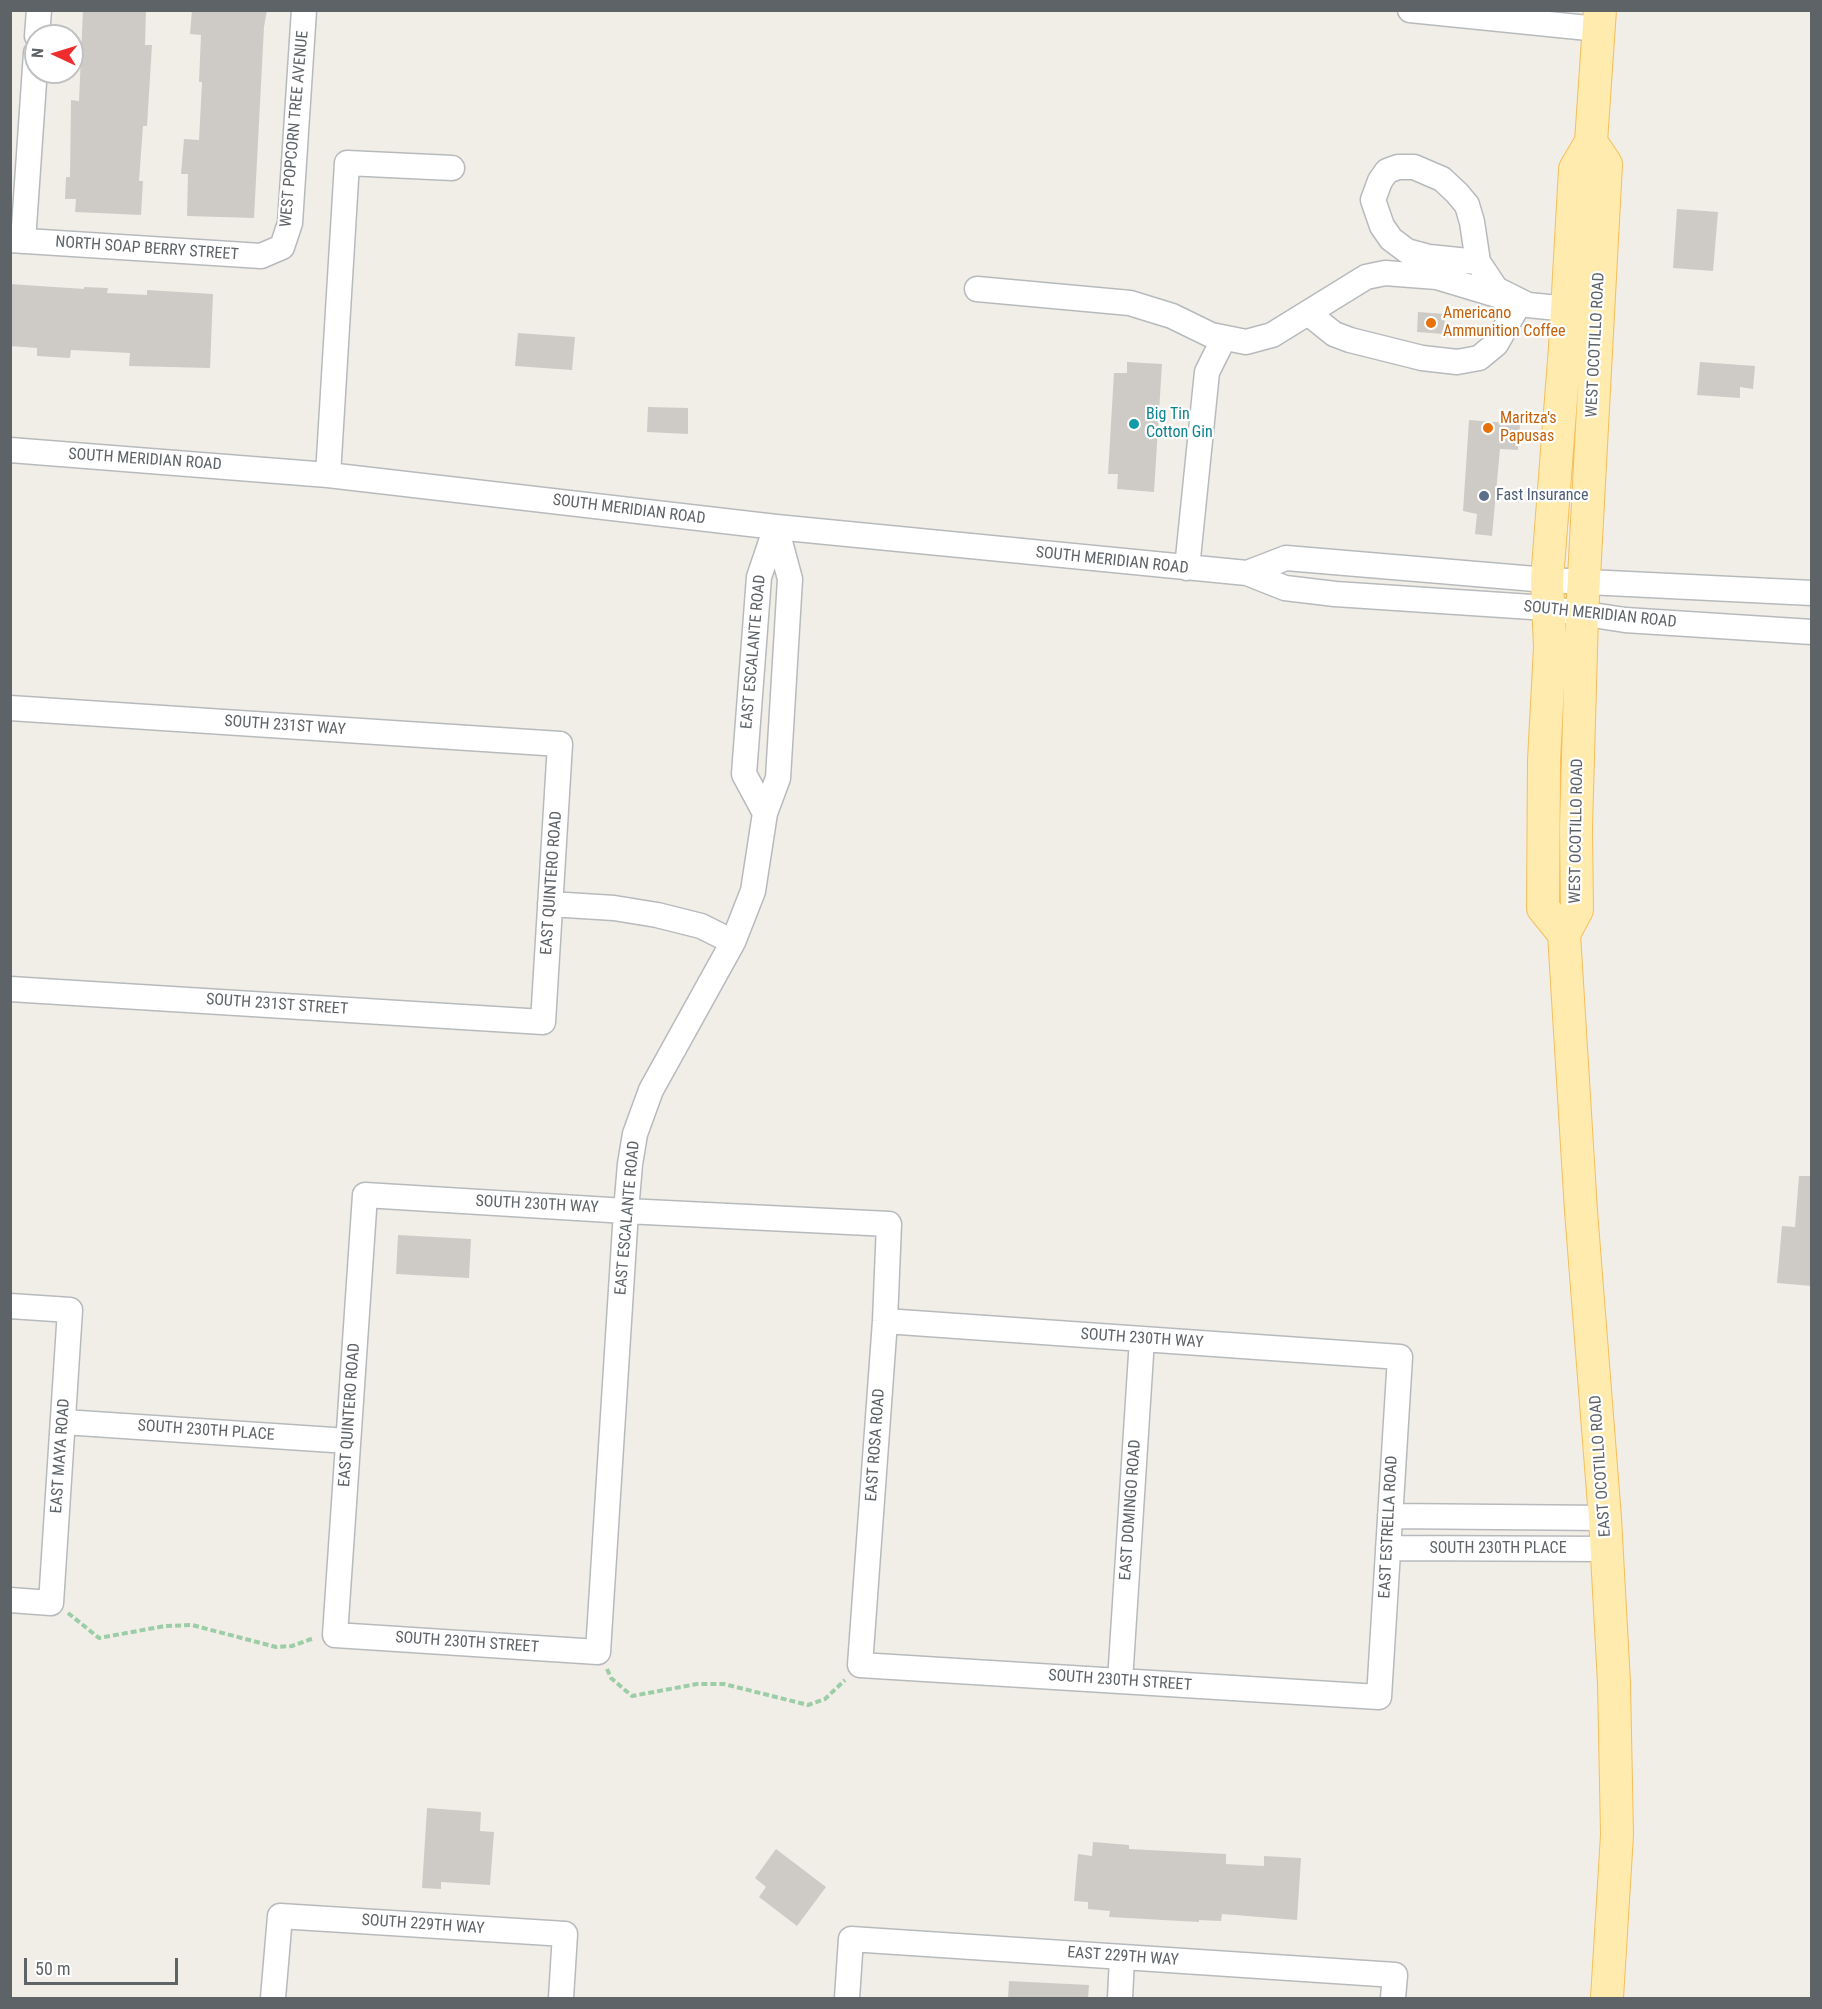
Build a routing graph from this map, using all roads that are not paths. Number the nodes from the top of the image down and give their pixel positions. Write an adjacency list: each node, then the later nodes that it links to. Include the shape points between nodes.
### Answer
1 (304, 10): 8 (street, WEST POPCORN TREE AVENUE, via 290,223)
2 (1410, 10): 3 (street)
3 (1599, 20): 5 (main road, WEST OCOTILLO ROAD)
4 (33, 84): 7 (street)
5 (1591, 142): 12 (main road, WEST OCOTILLO ROAD, via 1575,169); 19 (main road, WEST OCOTILLO ROAD, via 1606,164)
6 (452, 168): 16 (street, via 347,163)
7 (17, 241): 8 (street, NORTH SOAP BERRY STREET, via 261,256)
8 (282, 247)
9 (1478, 262): 9 (street, via 1467,205 1457,193 1442,179 1414,167 1387,171 1373,200 1391,239 1407,250 1429,257); 11 (street, via 1496,289)
10 (977, 289): 14 (street, via 1130,303)
11 (1520, 302): 12 (street); 13 (street, via 1437,277 1385,273 1366,277); 13 (street, via 1496,344 1479,358 1457,362 1411,356 1350,340 1334,334)
12 (1568, 309): 21 (main road, WEST OCOTILLO ROAD)
13 (1308, 314): 14 (street, via 1272,335 1246,342)
14 (1224, 338): 18 (street, via 1207,372)
15 (10, 450): 16 (street, SOUTH MERIDIAN ROAD)
16 (328, 475): 17 (street, SOUTH MERIDIAN ROAD)
17 (776, 527): 18 (street, SOUTH MERIDIAN ROAD); 26 (street, EAST ESCALANTE ROAD, via 790,579 778,778); 26 (street, EAST ESCALANTE ROAD, via 759,577 744,774)
18 (1187, 568): 21 (street, SOUTH MERIDIAN ROAD, via 1247,573 1286,558)
19 (1585, 581): 20 (street, SOUTH MERIDIAN ROAD); 21 (street, SOUTH MERIDIAN ROAD); 22 (main road, WEST OCOTILLO ROAD)
20 (1812, 593)
21 (1547, 594): 22 (street, SOUTH MERIDIAN ROAD); 28 (main road, WEST OCOTILLO ROAD, via 1550,647 1543,908)
22 (1582, 615): 23 (street, SOUTH MERIDIAN ROAD); 28 (main road, WEST OCOTILLO ROAD, via 1577,910)
23 (1812, 632)
24 (10, 708): 25 (street, SOUTH 231ST WAY)
25 (561, 744): 27 (street, EAST QUINTERO ROAD)
26 (765, 813): 29 (street, EAST ESCALANTE ROAD, via 753,891)
27 (550, 904): 29 (street, via 657,915 701,926); 31 (street, EAST QUINTERO ROAD)
28 (1564, 934): 42 (main road, EAST OCOTILLO ROAD)
29 (733, 942): 33 (street, EAST ESCALANTE ROAD, via 651,1090 635,1134)
30 (10, 989): 31 (street, SOUTH 231ST STREET)
31 (543, 1022)
32 (365, 1195): 33 (street, SOUTH 230TH WAY); 40 (street, EAST QUINTERO ROAD)
33 (626, 1210): 34 (street, SOUTH 230TH WAY); 47 (street, EAST ESCALANTE ROAD)
34 (889, 1224): 36 (street, EAST ROSA ROAD)
35 (10, 1306): 39 (street, EAST MAYA ROAD, via 70,1310)
36 (885, 1322): 37 (street, SOUTH 230TH WAY); 48 (street, EAST ROSA ROAD)
37 (1142, 1339): 38 (street, SOUTH 230TH WAY); 49 (street, EAST DOMINGO ROAD)
38 (1400, 1357): 41 (street, EAST ESTRELLA ROAD)
39 (64, 1422): 40 (street, SOUTH 230TH PLACE); 45 (street, EAST MAYA ROAD, via 51,1603)
40 (348, 1441): 46 (street, EAST QUINTERO ROAD)
41 (1390, 1516): 42 (street, SOUTH 230TH PLACE); 43 (street, EAST ESTRELLA ROAD)
42 (1605, 1518): 44 (main road, EAST OCOTILLO ROAD)
43 (1388, 1548): 44 (street, SOUTH 230TH PLACE); 50 (street, EAST ESTRELLA ROAD)
44 (1607, 1549): 57 (main road, EAST OCOTILLO ROAD, via 1617,1835)
45 (10, 1600)
46 (335, 1635): 47 (street, SOUTH 230TH STREET)
47 (598, 1652)
48 (860, 1665): 49 (street, SOUTH 230TH STREET)
49 (1120, 1681): 50 (street, SOUTH 230TH STREET)
50 (1379, 1697)
51 (1122, 1958): 54 (street, EAST 229TH WAY, via 851,1939); 55 (street); 56 (street, EAST 229TH WAY, via 1395,1975)
52 (273, 1998): 53 (street, SOUTH 229TH WAY, via 280,1916 565,1934)
53 (561, 1998)
54 (847, 1998)
55 (1120, 1998)
56 (1394, 1998)
57 (1607, 1998)

